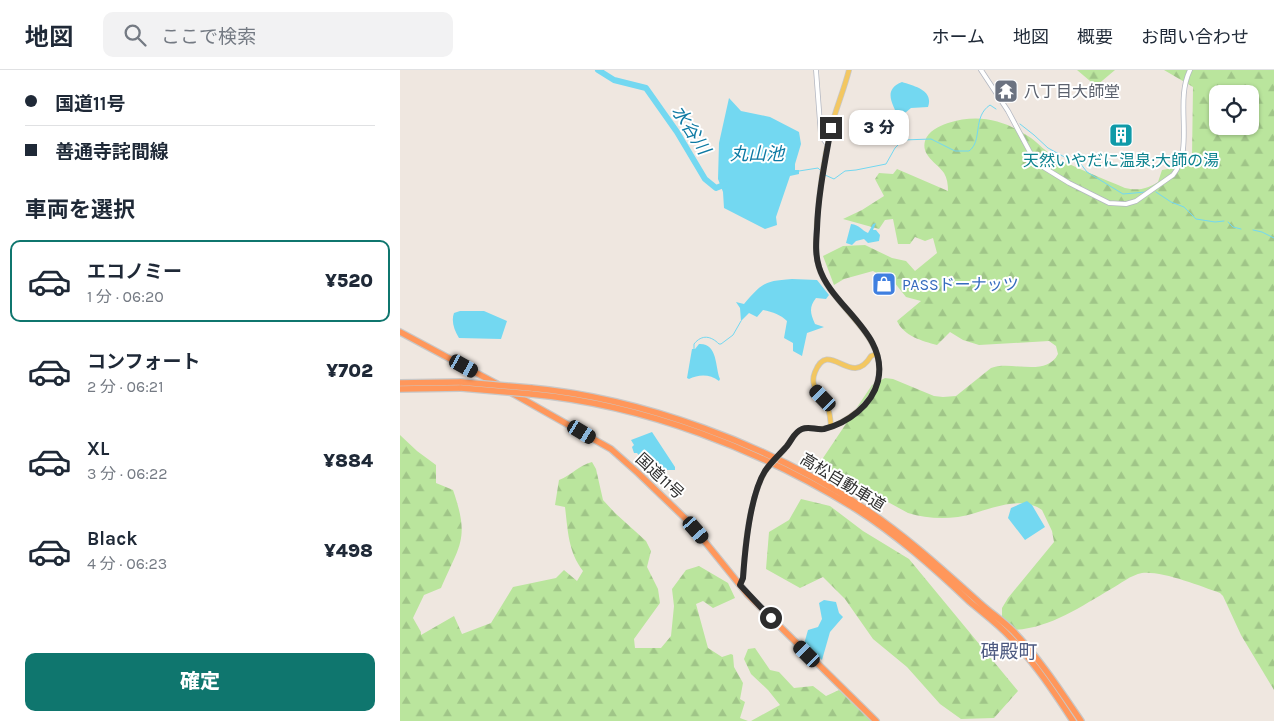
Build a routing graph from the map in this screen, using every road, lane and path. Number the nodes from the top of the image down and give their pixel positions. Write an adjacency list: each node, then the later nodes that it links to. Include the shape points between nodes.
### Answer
1 (816, 70): 5 (street, via 821,136)
2 (849, 70): 5 (main road)
3 (981, 70): 4 (street, via 1031,154 1043,167 1108,203 1116,204 1136,201 1178,170 1182,154 1184,90)
4 (1190, 70)
5 (828, 145): 7 (main road, via 818,206 817,259 828,286 866,333)
6 (400, 332): 13 (highway, 国道11号, via 611,449 689,522)
7 (876, 354): 12 (main road, via 879,375 868,401 855,414); 12 (main road, via 859,369 827,359 815,370 813,382 827,404)
8 (400, 383): 9 (highway, 高松自動車道)
9 (461, 385): 10 (highway, 高松自動車道); 11 (highway, 高松自動車道, bridge)
10 (400, 390)
11 (531, 391): 15 (highway, 高松自動車道, via 590,402 700,434 767,461 857,510 919,556 1009,635); 16 (highway, 高松自動車道, via 591,396 660,414 704,429 818,480 900,534 1012,630)
12 (831, 426): 13 (main road, bridge, via 800,429 766,470 753,504)
13 (740, 585): 14 (highway, 国道11号)
14 (876, 721)
15 (1074, 721)
16 (1081, 721)

